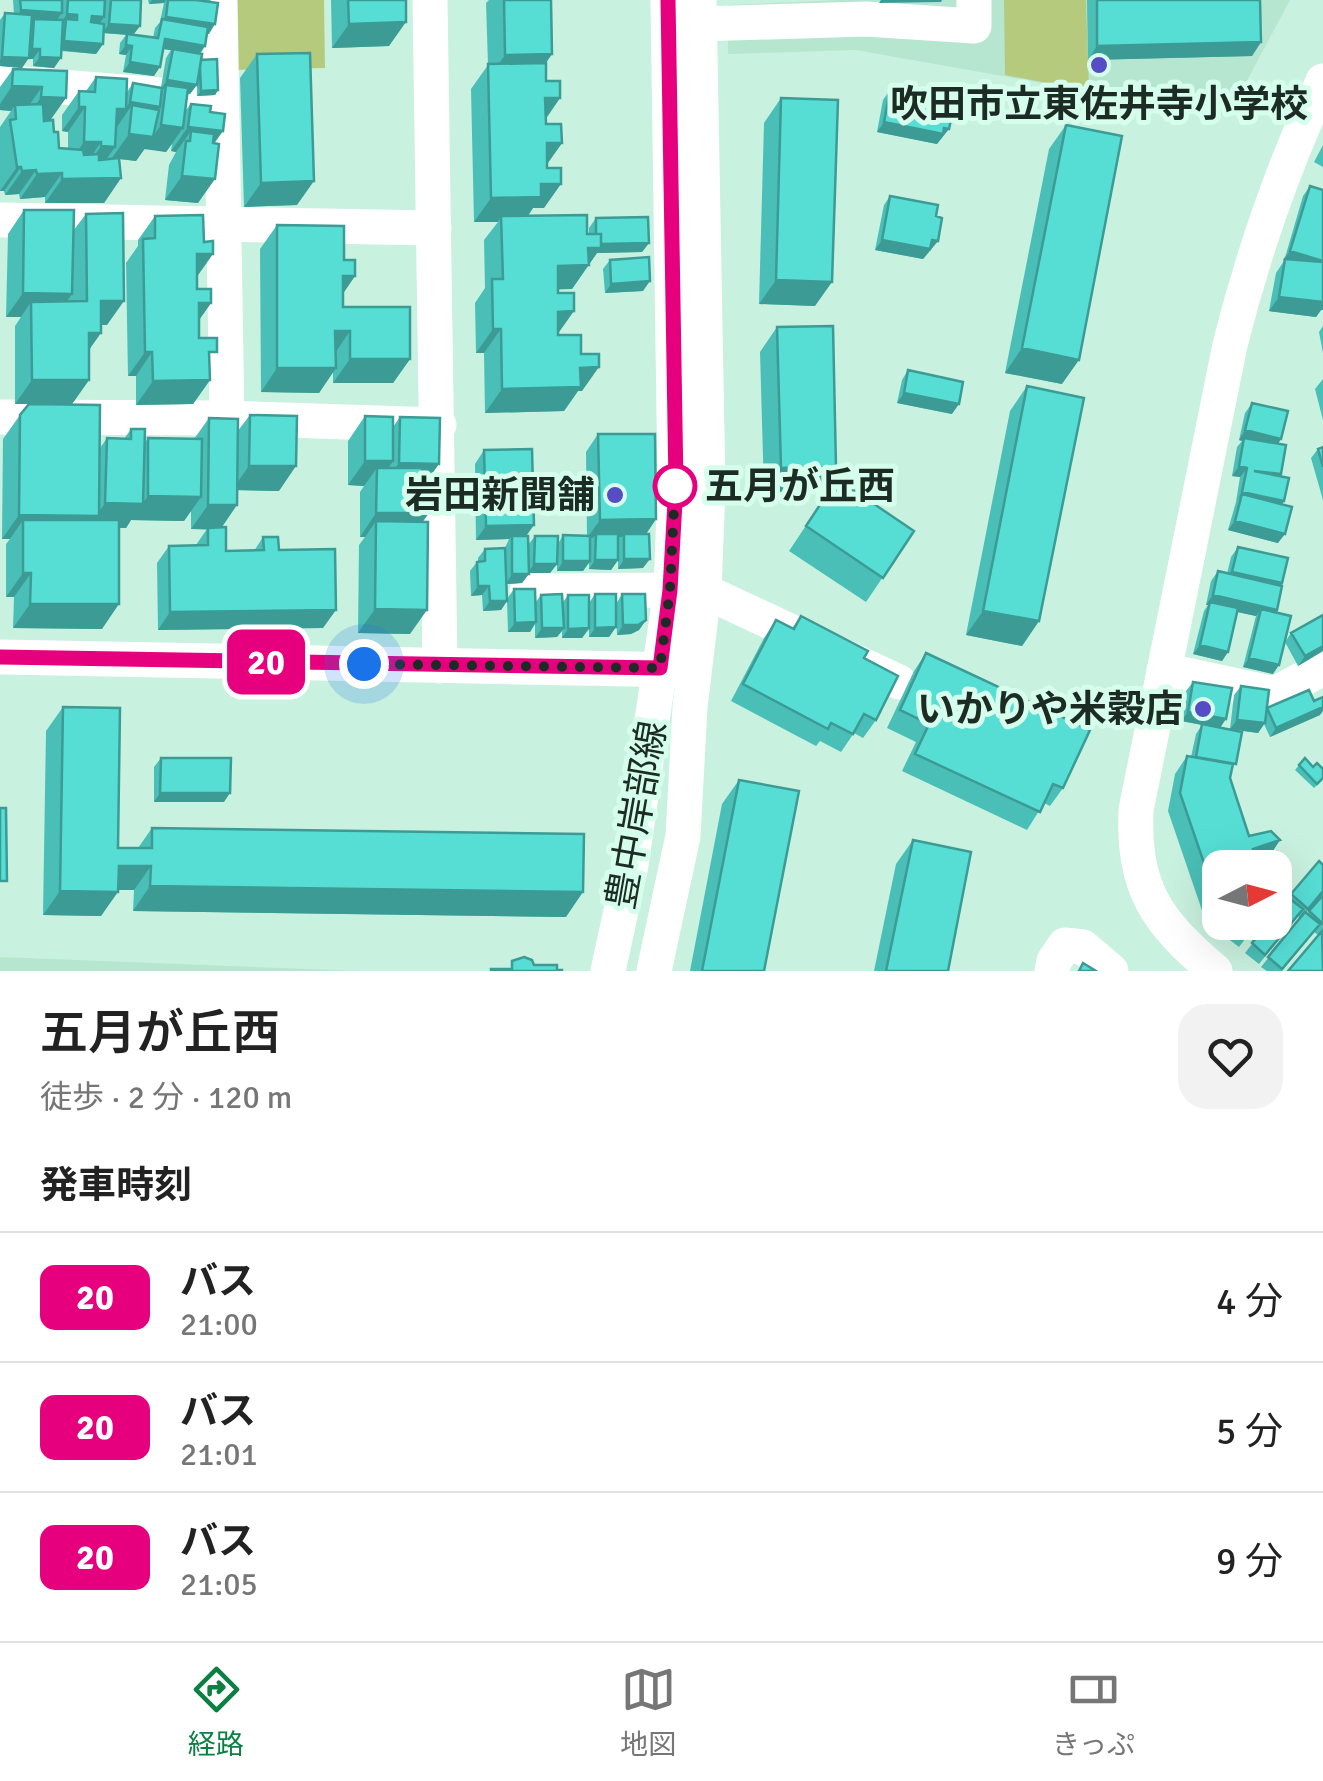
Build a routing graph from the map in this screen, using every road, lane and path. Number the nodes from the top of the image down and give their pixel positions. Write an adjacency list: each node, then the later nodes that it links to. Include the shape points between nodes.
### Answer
1 (220, 0): 8 (street)
2 (430, 0): 11 (street)
3 (668, 0): 15 (street, 豊中岸部線, via 676,484)
4 (974, 0): 5 (street, via 974,26)
5 (700, 12): 15 (street, 豊中岸部線, via 708,488)
6 (1323, 81): 20 (street, via 1294,186 1248,272)
7 (0, 82): 8 (street)
8 (221, 100): 10 (street)
9 (0, 220): 10 (street)
10 (223, 224): 11 (street); 13 (street)
11 (434, 228): 14 (street)
12 (0, 417): 13 (street)
13 (227, 418): 14 (street)
14 (439, 425): 18 (street)
15 (688, 590): 16 (street); 19 (street, 豊中岸部線); 21 (street, 豊中岸部線); 22 (street)
16 (527, 591)
17 (0, 656): 18 (street)
18 (440, 666): 19 (street)
19 (660, 668): 21 (street); 24 (street, 豊中岸部線)
20 (1164, 670): 23 (street, via 1275,694); 28 (street, via 1136,810 1138,862 1159,916)
21 (696, 671): 25 (street, 豊中岸部線, via 683,836)
22 (899, 682)
23 (1313, 682)
24 (608, 971)
25 (654, 971)
26 (1052, 971): 27 (street, via 1065,946 1083,946)
27 (1110, 971)
28 (1215, 971)

